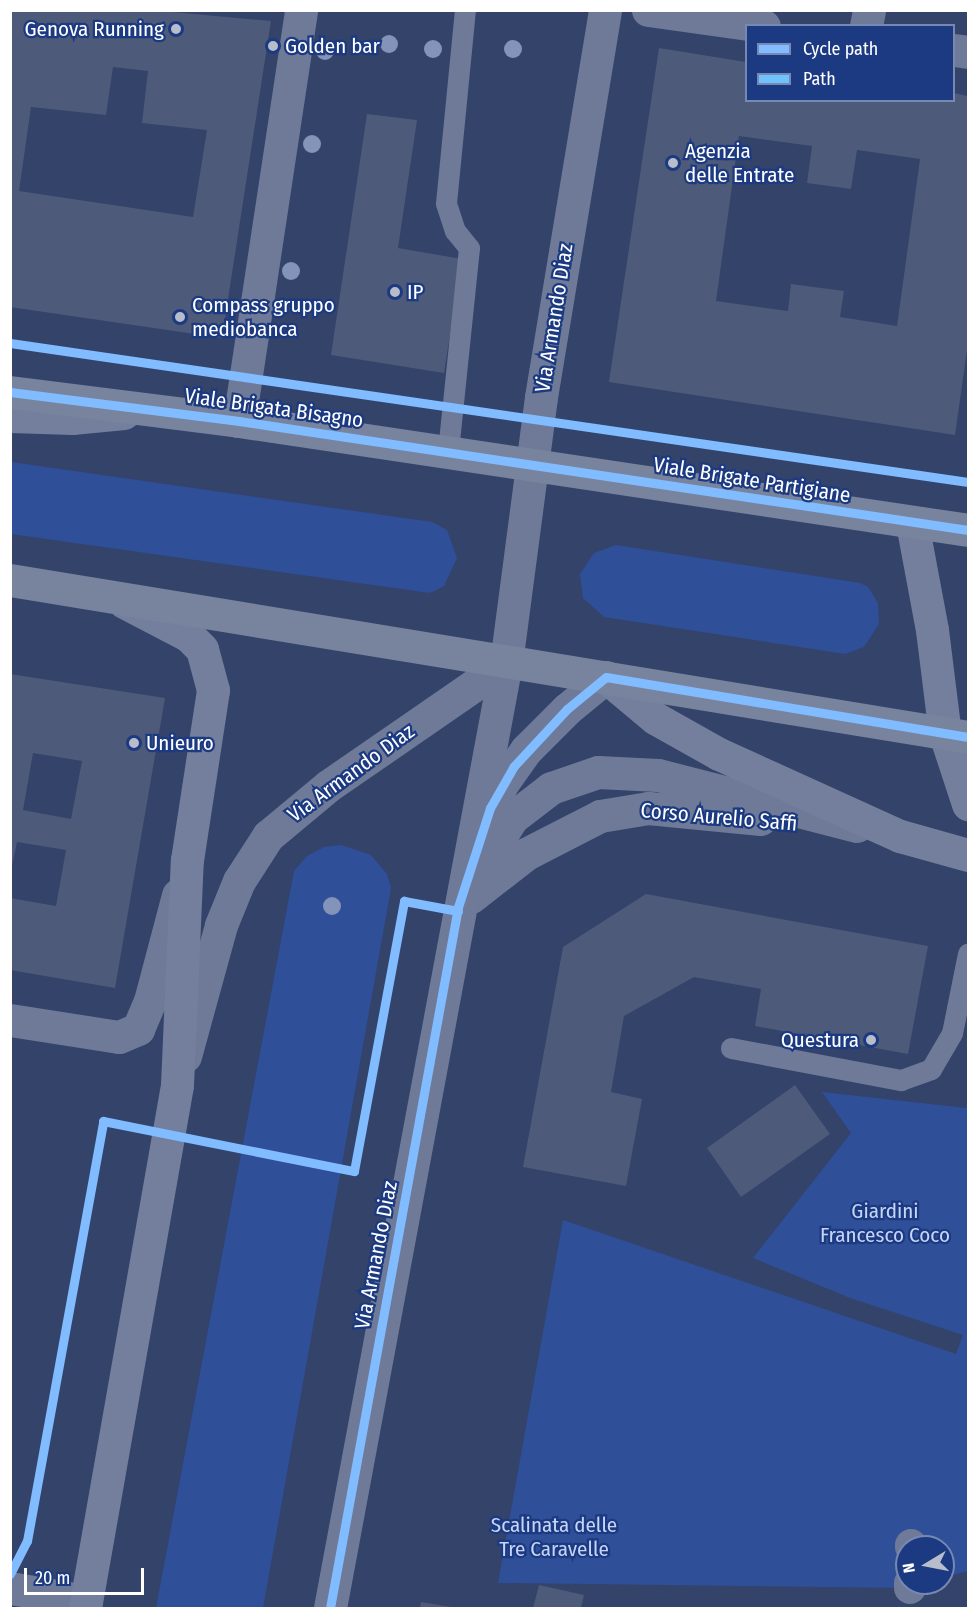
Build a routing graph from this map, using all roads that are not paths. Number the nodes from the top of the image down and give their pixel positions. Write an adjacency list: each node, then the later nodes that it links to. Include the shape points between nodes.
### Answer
1 (301, 10): 9 (street)
2 (465, 10): 10 (lane, via 446,203 455,231 469,248)
3 (604, 10): 11 (street, Via Armando Diaz)
4 (648, 10): 5 (street)
5 (754, 24)
6 (10, 392): 7 (main road, Viale Brigata Bisagno)
7 (156, 410): 8 (main road, Viale Brigata Bisagno, via 72,418); 9 (main road, Viale Brigata Bisagno)
8 (10, 416)
9 (239, 420): 10 (main road, Viale Brigata Bisagno)
10 (448, 451): 11 (main road, Viale Brigata Bisagno)
11 (531, 464): 12 (main road, Viale Brigate Partigiane); 16 (street, Via Armando Diaz)
12 (912, 523): 13 (main road, Viale Brigate Partigiane); 18 (main road)
13 (969, 530)
14 (10, 580): 15 (main road)
15 (109, 595): 16 (main road); 22 (main road, Via Armando Diaz, via 189,636 202,649 210,666 213,690)
16 (506, 663): 17 (main road); 23 (street, Via Armando Diaz); 27 (street, Via Armando Diaz, via 328,786 289,816 256,852 222,925)
17 (606, 677): 18 (main road); 20 (main road, Corso Aurelio Saffi, via 686,737); 23 (street, via 567,709 513,766 490,808)
18 (957, 735): 19 (main road)
19 (969, 804)
20 (891, 835): 21 (main road, Corso Aurelio Saffi); 23 (street, Corso Aurelio Saffi, via 674,809 623,811 585,822 526,854); 23 (street, Via Armando Diaz, via 657,775 598,772 552,788 512,818)
21 (969, 855)
22 (187, 860): 25 (street, Via Armando Diaz, via 150,1001 138,1029 129,1035); 27 (main road, Via Armando Diaz)
23 (458, 907): 30 (street, Via Armando Diaz)
24 (969, 954): 26 (lane, via 952,1033 931,1069 901,1080)
25 (10, 1020)
26 (731, 1048)
27 (177, 1084): 29 (main road, Via Armando Diaz)
28 (10, 1588): 29 (street)
29 (85, 1605)
30 (330, 1608)

